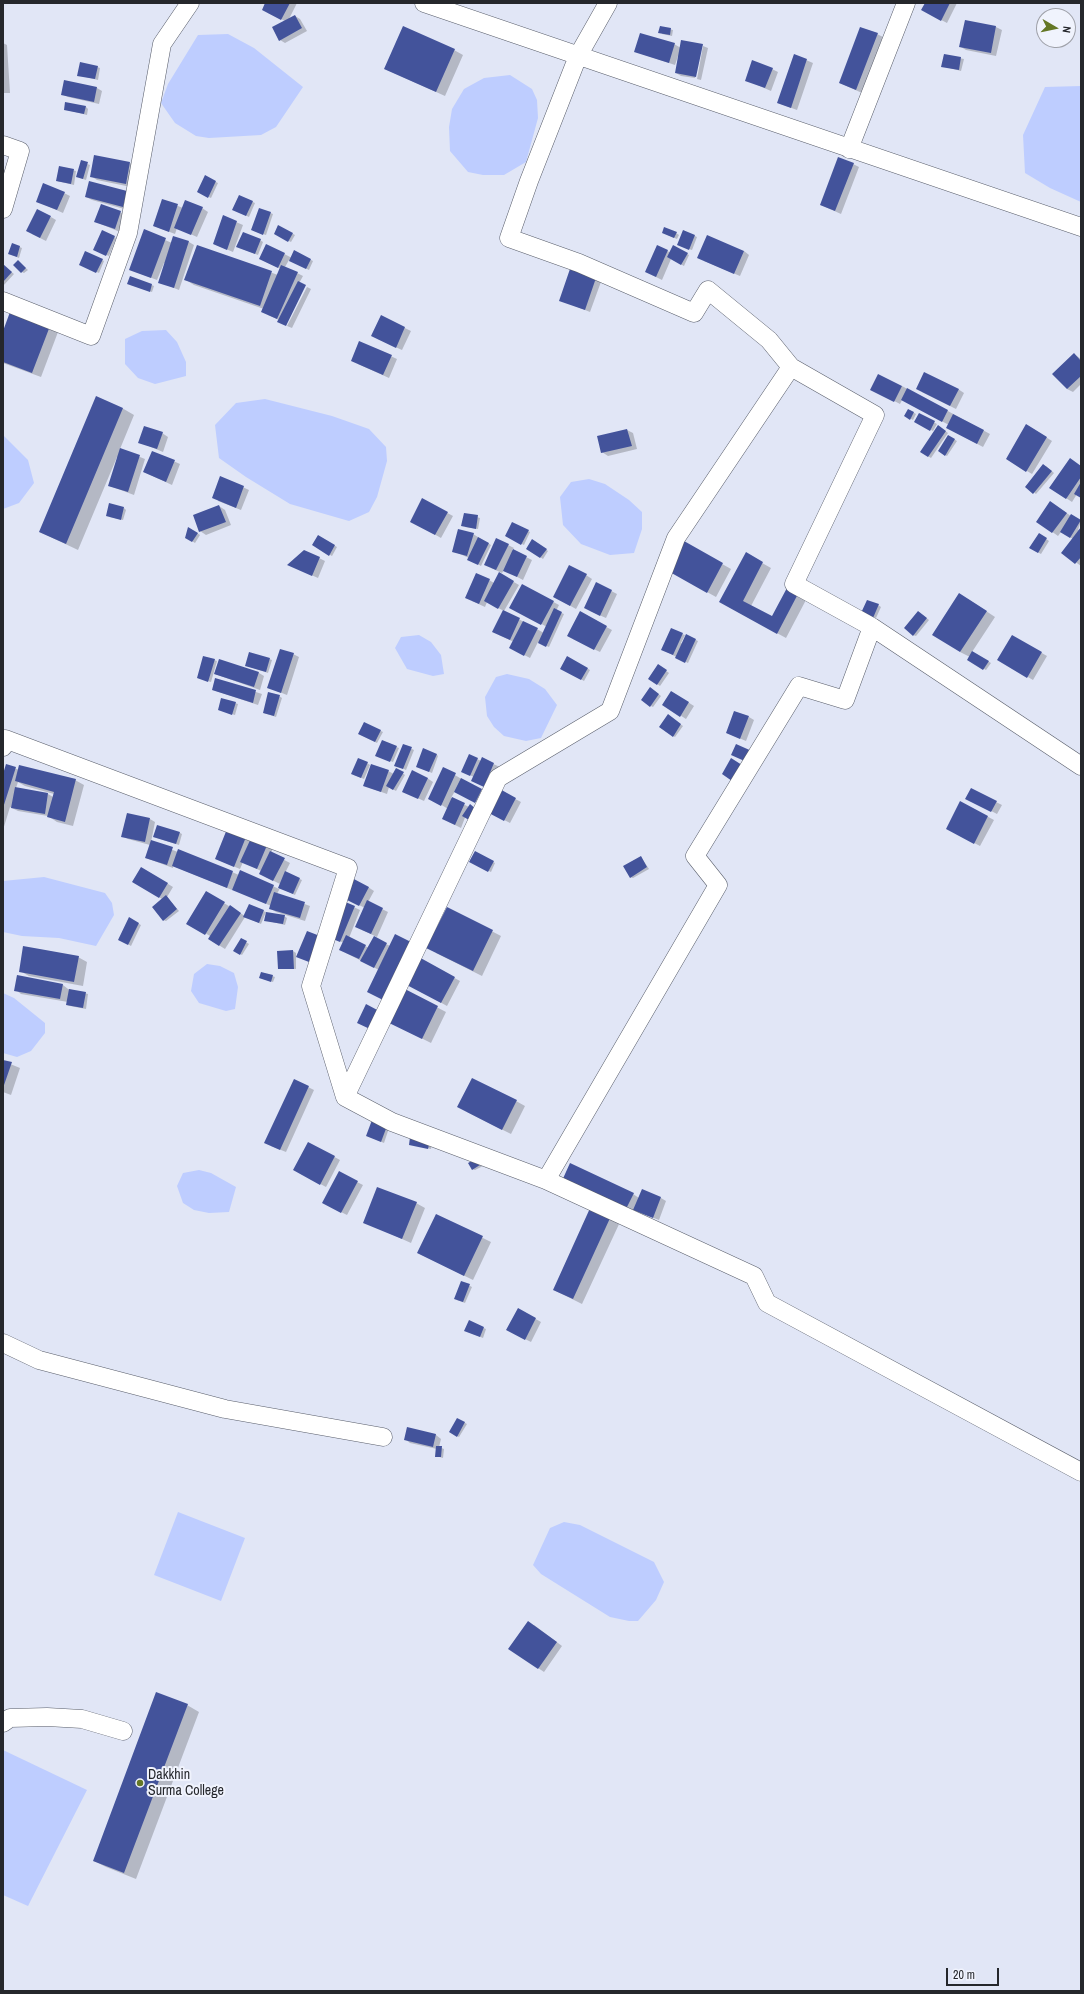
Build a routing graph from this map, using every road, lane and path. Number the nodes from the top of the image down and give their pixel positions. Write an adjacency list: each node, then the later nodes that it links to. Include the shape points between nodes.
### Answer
1 (190, 3): 10 (street, via 162,44 128,233 91,336)
2 (424, 3): 5 (street)
3 (608, 3): 5 (street)
4 (906, 3): 7 (street)
5 (578, 56): 7 (street); 11 (street, via 509,238 579,263 694,313 708,290 768,340)
6 (3, 145): 8 (street, via 20,151)
7 (849, 149): 9 (street)
8 (3, 209)
9 (1081, 227)
10 (3, 301)
11 (791, 367): 12 (street, via 875,415 794,584); 15 (street, via 676,538 610,711 498,778)
12 (872, 627): 14 (street); 16 (street, via 845,700 799,686 695,856 718,885)
13 (3, 747): 15 (street, via 5,738 348,868 311,986)
14 (1081, 766)
15 (345, 1097): 16 (street, via 392,1122)
16 (546, 1180): 19 (street, via 754,1276 767,1303)
17 (3, 1343): 18 (street, via 39,1360 225,1409)
18 (383, 1437)
19 (1081, 1472)
20 (3, 1723): 21 (street, via 10,1718 47,1717 75,1719)
21 (123, 1731)

